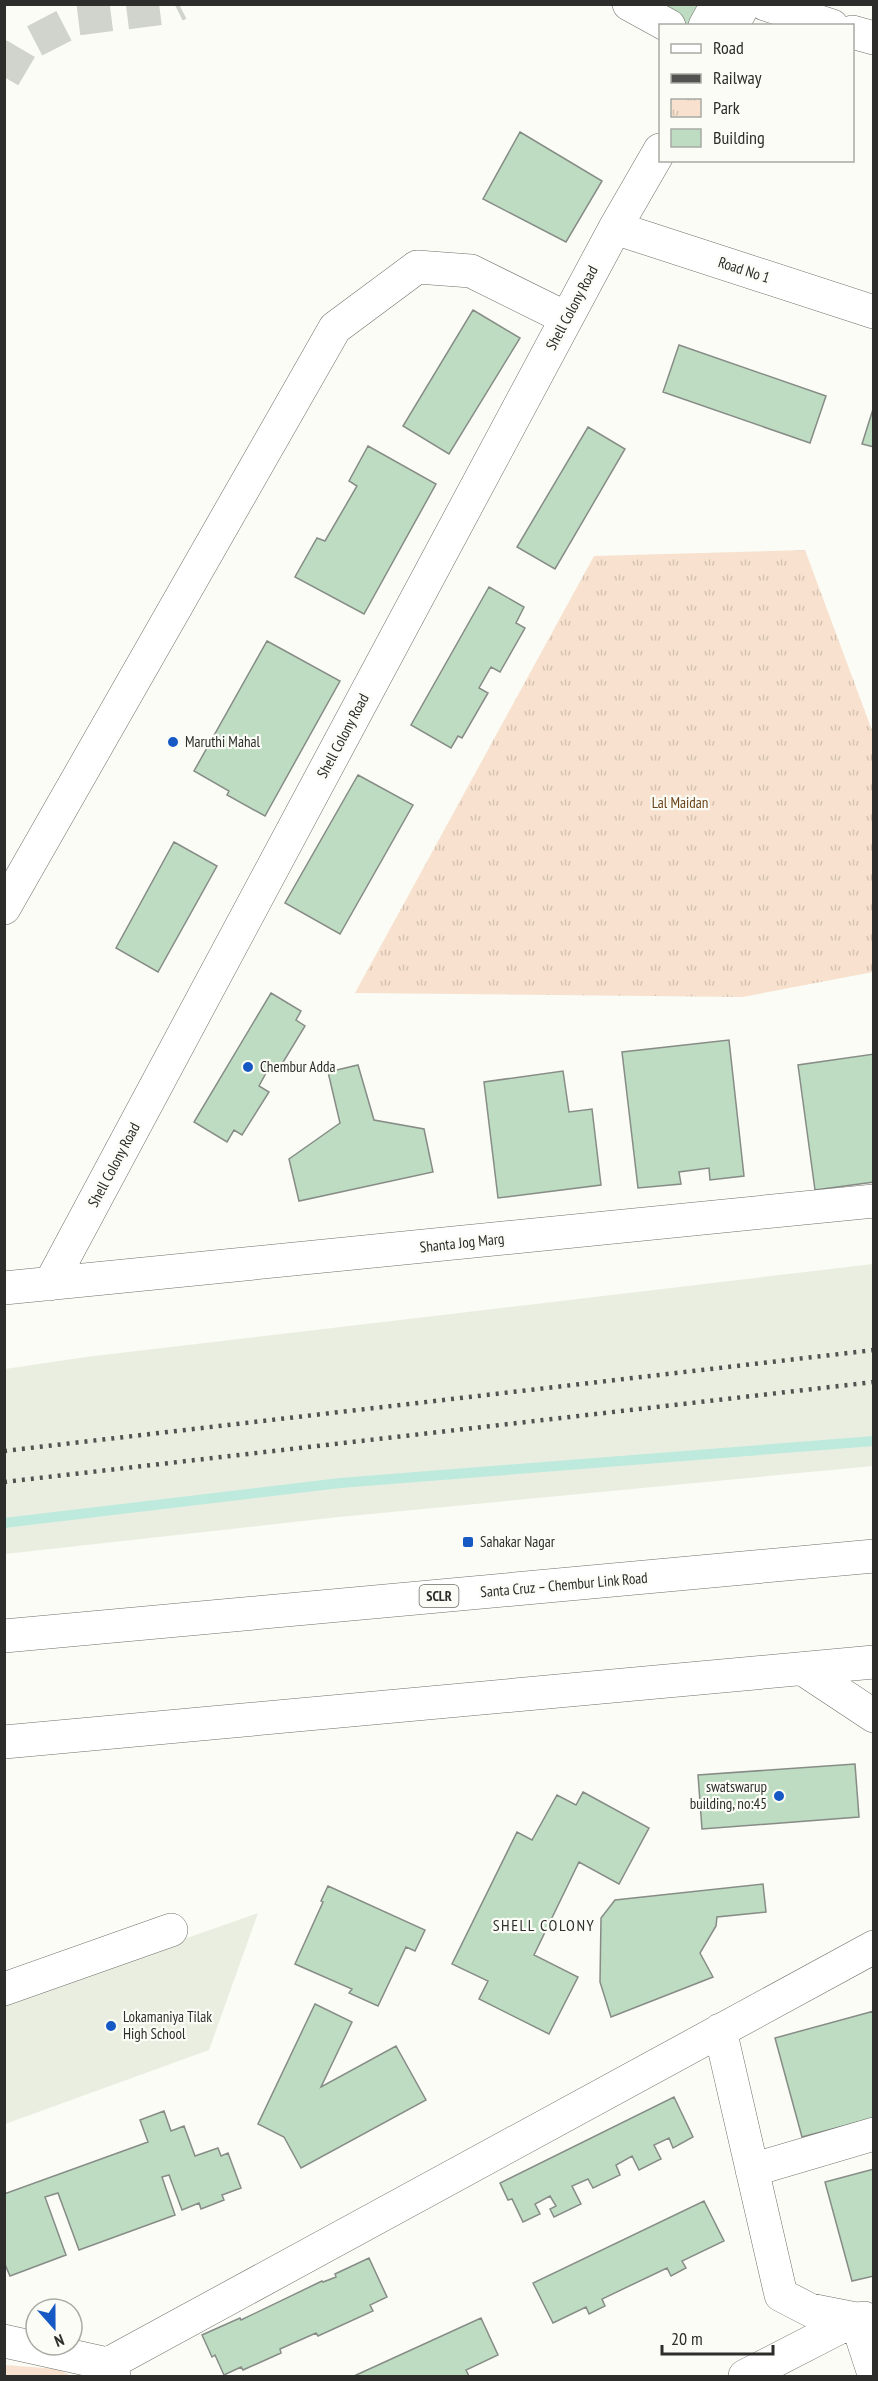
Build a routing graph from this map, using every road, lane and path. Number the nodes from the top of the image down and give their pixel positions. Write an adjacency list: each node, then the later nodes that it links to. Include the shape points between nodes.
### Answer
1 (629, 4): 5 (main road)
2 (717, 4): 6 (main road)
3 (744, 4): 7 (main road)
4 (765, 4): 8 (main road)
5 (665, 24)
6 (706, 24)
7 (733, 24)
8 (826, 24)
9 (854, 33): 10 (main road)
10 (873, 38)
11 (659, 152): 12 (main road, Shell Colony Road)
12 (615, 228): 13 (main road, Road No 1); 14 (main road, Shell Colony Road)
13 (873, 312)
14 (567, 318): 15 (main road, via 471,271 417,267 335,328); 17 (main road, Shell Colony Road)
15 (4, 908)
16 (873, 1201): 17 (main road, Shanta Jog Marg)
17 (50, 1284): 18 (main road)
18 (4, 1288)
19 (873, 1556): 20 (main road, Santa Cruz – Chembur Link Road / SCLR)
20 (4, 1636)
21 (873, 1662): 22 (main road)
22 (803, 1669): 23 (main road); 24 (main road)
23 (873, 1716)
24 (4, 1742)
25 (171, 1930): 27 (main road)
26 (873, 1947): 28 (main road)
27 (4, 1989)
28 (720, 2030): 31 (main road); 34 (main road)
29 (873, 2134): 31 (main road)
30 (873, 2149): 31 (main road)
31 (754, 2177): 32 (main road, via 781,2295 810,2310)
32 (864, 2318): 35 (main road); 36 (main road)
33 (4, 2341): 34 (main road)
34 (111, 2370)
35 (873, 2374)
36 (745, 2376)

